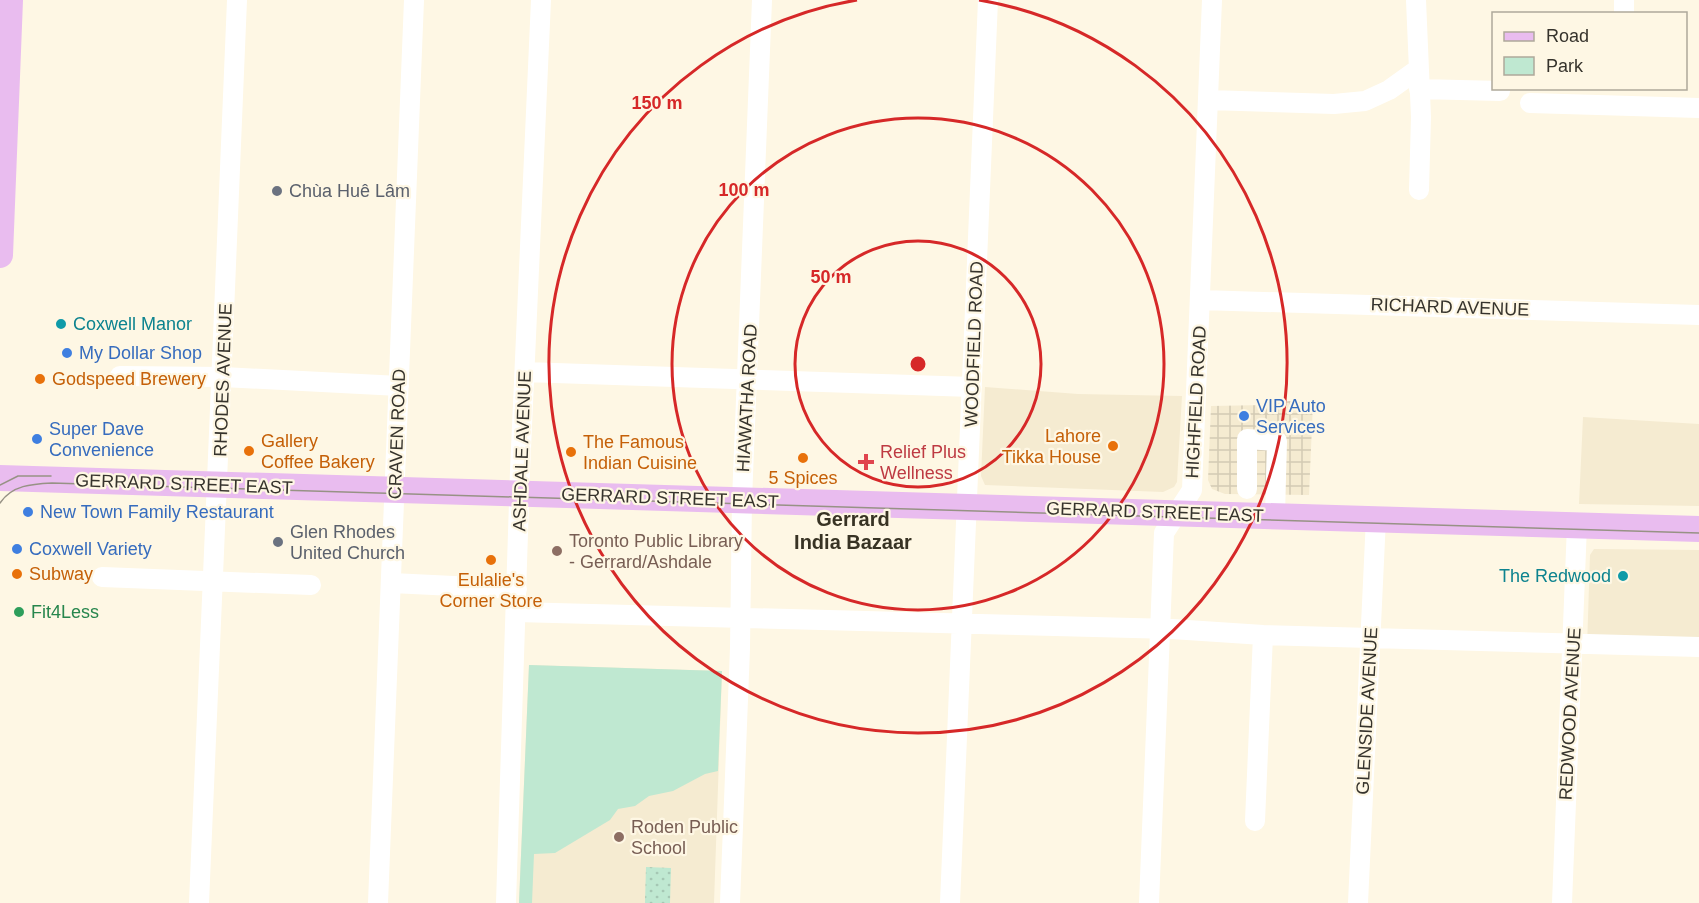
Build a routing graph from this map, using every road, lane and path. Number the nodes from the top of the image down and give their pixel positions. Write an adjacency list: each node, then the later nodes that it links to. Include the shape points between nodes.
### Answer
1 (10, 0): 18 (main road)
2 (237, 0): 23 (street, RHODES AVENUE)
3 (414, 0): 25 (street, CRAVEN ROAD)
4 (541, 0): 21 (street, ASHDALE AVENUE)
5 (762, 0): 24 (street, HIAWATHA ROAD)
6 (988, 0): 26 (street, WOODFIELD ROAD)
7 (1212, 0): 14 (street, HIGHFIELD ROAD)
8 (1416, 0): 9 (street)
9 (1418, 79): 10 (street); 14 (street, via 1365,101 1334,104); 17 (street)
10 (1492, 90)
11 (1493, 90): 12 (street)
12 (1500, 91)
13 (1622, 97): 15 (street); 16 (street)
14 (1209, 100): 19 (street, HIGHFIELD ROAD)
15 (1530, 103)
16 (1699, 108)
17 (1419, 190)
18 (0, 255)
19 (1201, 300): 20 (street, RICHARD AVENUE); 34 (street, HIGHFIELD ROAD, via 1192,490)
20 (1699, 315)
21 (525, 372): 24 (street); 31 (street, ASHDALE AVENUE)
22 (120, 376): 23 (street)
23 (223, 377): 25 (street); 28 (street, RHODES AVENUE)
24 (748, 379): 26 (street); 32 (street, HIAWATHA ROAD)
25 (399, 386): 30 (street, CRAVEN ROAD)
26 (972, 387): 33 (street, WOODFIELD ROAD)
27 (0, 478): 28 (main road, GERRARD STREET EAST)
28 (217, 484): 30 (main road, GERRARD STREET EAST); 40 (street, RHODES AVENUE)
29 (1247, 489): 35 (street, via 1247,439 1277,441)
30 (395, 491): 31 (main road, GERRARD STREET EAST); 41 (street, CRAVEN ROAD)
31 (520, 494): 32 (main road, GERRARD STREET EAST); 43 (street, ASHDALE AVENUE)
32 (742, 500): 33 (main road, GERRARD STREET EAST); 45 (street, HIAWATHA ROAD)
33 (966, 507): 34 (main road, GERRARD STREET EAST); 46 (street, WOODFIELD ROAD)
34 (1180, 512): 35 (main road, GERRARD STREET EAST); 47 (street, HIGHFIELD ROAD, via 1164,533)
35 (1275, 515): 36 (main road, GERRARD STREET EAST)
36 (1376, 518): 37 (main road, GERRARD STREET EAST); 49 (street, GLENSIDE AVENUE)
37 (1577, 525): 38 (main road, GERRARD STREET EAST); 50 (street, REDWOOD AVENUE)
38 (1699, 529)
39 (102, 577): 40 (street)
40 (212, 581): 42 (street); 53 (street, RHODES AVENUE)
41 (392, 583): 43 (street); 54 (street, CRAVEN ROAD)
42 (311, 585)
43 (518, 589): 44 (street, ASHDALE AVENUE)
44 (516, 612): 45 (street); 55 (street, ASHDALE AVENUE)
45 (740, 617): 46 (street); 56 (street, HIAWATHA ROAD)
46 (962, 624): 47 (street); 57 (street, WOODFIELD ROAD)
47 (1160, 629): 48 (street); 58 (street, HIGHFIELD ROAD)
48 (1263, 635): 49 (street); 52 (street)
49 (1371, 637): 50 (street); 59 (street, GLENSIDE AVENUE)
50 (1573, 644): 51 (street); 60 (street, REDWOOD AVENUE)
51 (1699, 648)
52 (1255, 821)
53 (199, 903)
54 (378, 903)
55 (506, 903)
56 (730, 903)
57 (950, 903)
58 (1149, 903)
59 (1358, 903)
60 (1562, 903)

